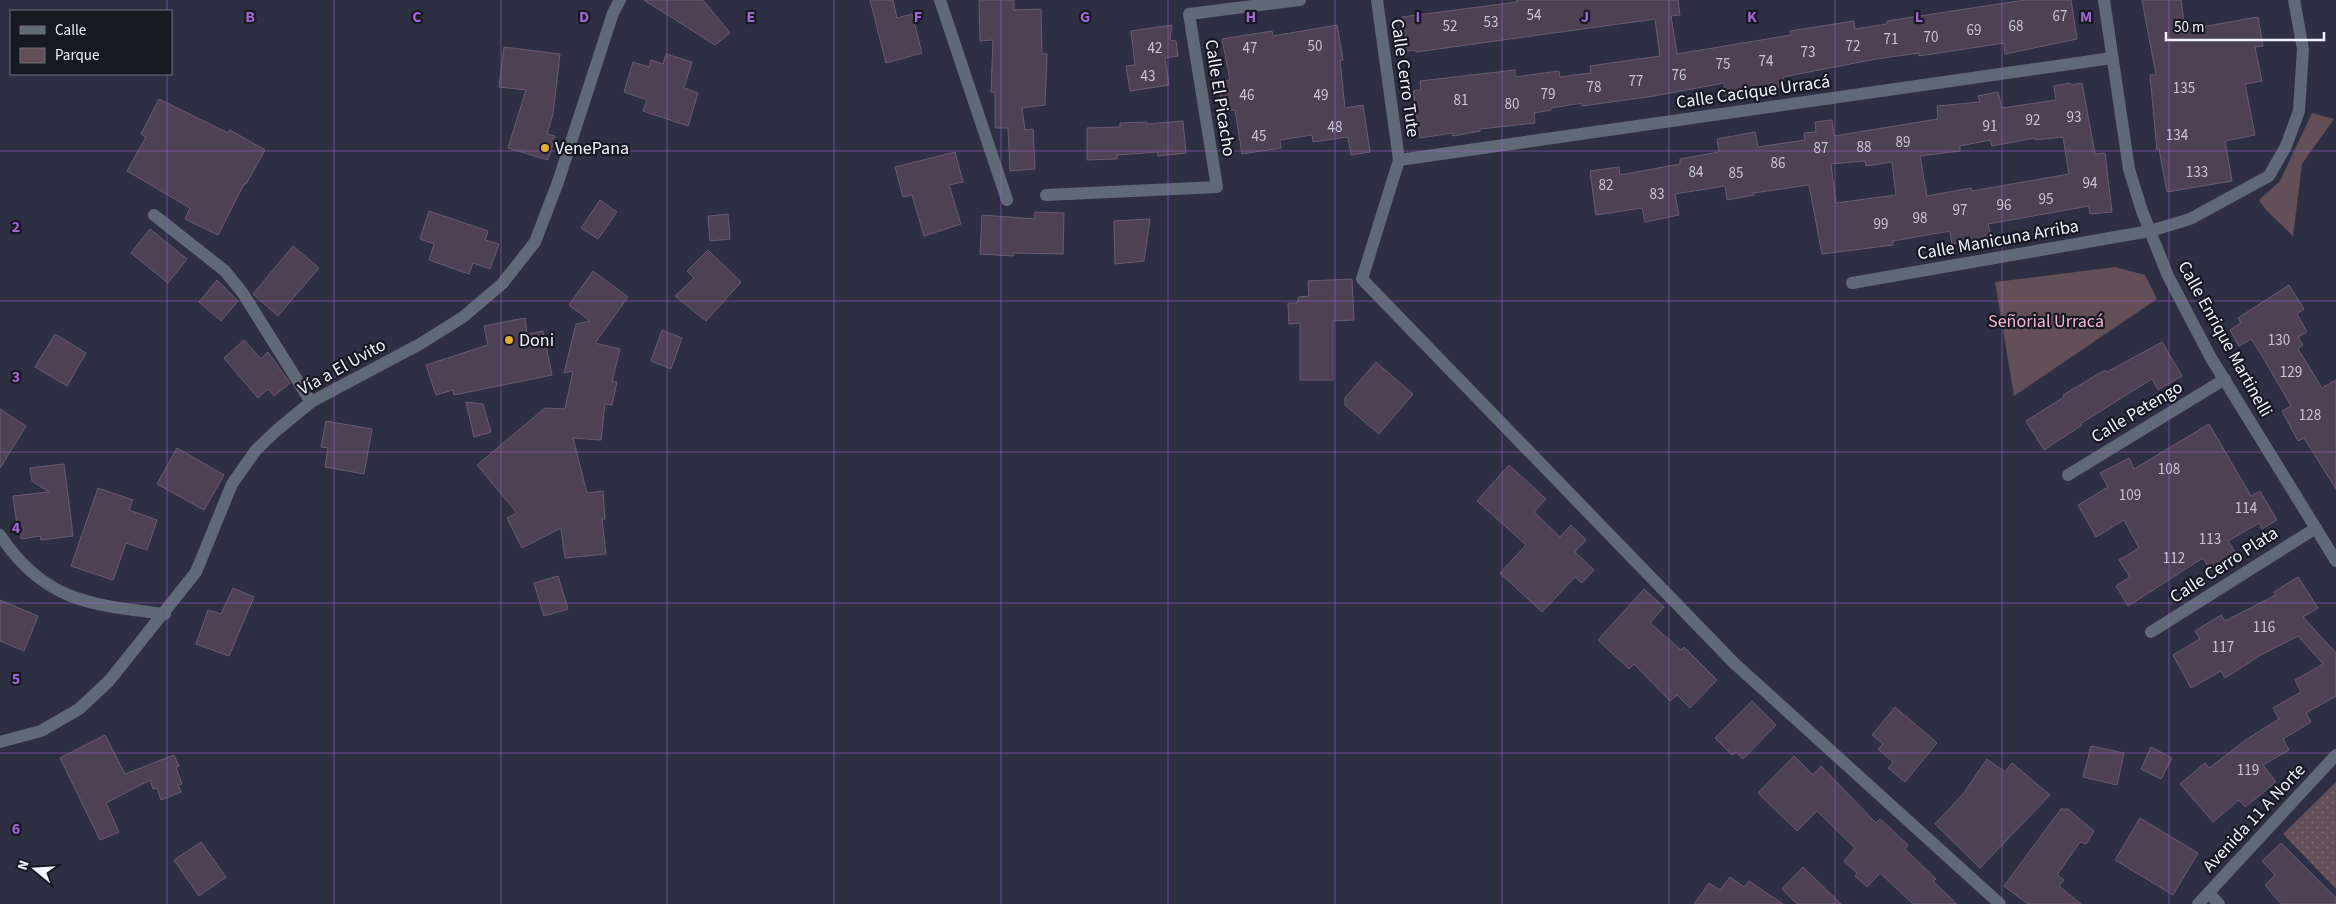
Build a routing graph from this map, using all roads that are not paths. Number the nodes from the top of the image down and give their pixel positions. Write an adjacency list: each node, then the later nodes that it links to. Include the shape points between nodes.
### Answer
1 (620, 0): 15 (street, Vía a El Uvito, via 535,242 502,284 463,316 420,344)
2 (940, 0): 10 (street)
3 (1300, 0): 9 (street, Calle El Picacho, via 1189,14 1217,187)
4 (1377, 0): 8 (street, Calle Cerro Tute)
5 (2104, 0): 7 (street, Calle Enrique Martinelli)
6 (2294, 0): 12 (street, Calle Manicuna Arriba, via 2303,49 2299,111 2286,146 2269,176 2190,220)
7 (2112, 58): 8 (street, Calle Cacique Urracá); 12 (street, Calle Enrique Martinelli, via 2129,169)
8 (1400, 160): 25 (street, via 1362,278 1734,664)
9 (1046, 194)
10 (1007, 200)
11 (154, 214): 15 (street, via 226,271)
12 (2150, 232): 13 (street, Calle Manicuna Arriba); 14 (street, Calle Enrique Martinelli, via 2168,276)
13 (1852, 283)
14 (2225, 380): 16 (street, Calle Petengo); 17 (street, Calle Enrique Martinelli)
15 (311, 402): 20 (street, Vía a El Uvito, via 256,450 232,484 196,572)
16 (2068, 474)
17 (2316, 528): 19 (street, Calle Enrique Martinelli); 21 (street, Calle Cerro Plata)
18 (0, 535): 20 (street, via 28,569 53,588 78,600)
19 (2336, 561)
20 (165, 614): 22 (street, Vía a El Uvito, via 109,682 79,709 41,731)
21 (2151, 632)
22 (0, 742)
23 (2336, 755): 24 (street, Avenida 11 A Norte)
24 (2208, 893): 26 (street, Avenida 11 A Norte); 27 (street)
25 (2000, 904)
26 (2198, 904)
27 (2219, 904)

